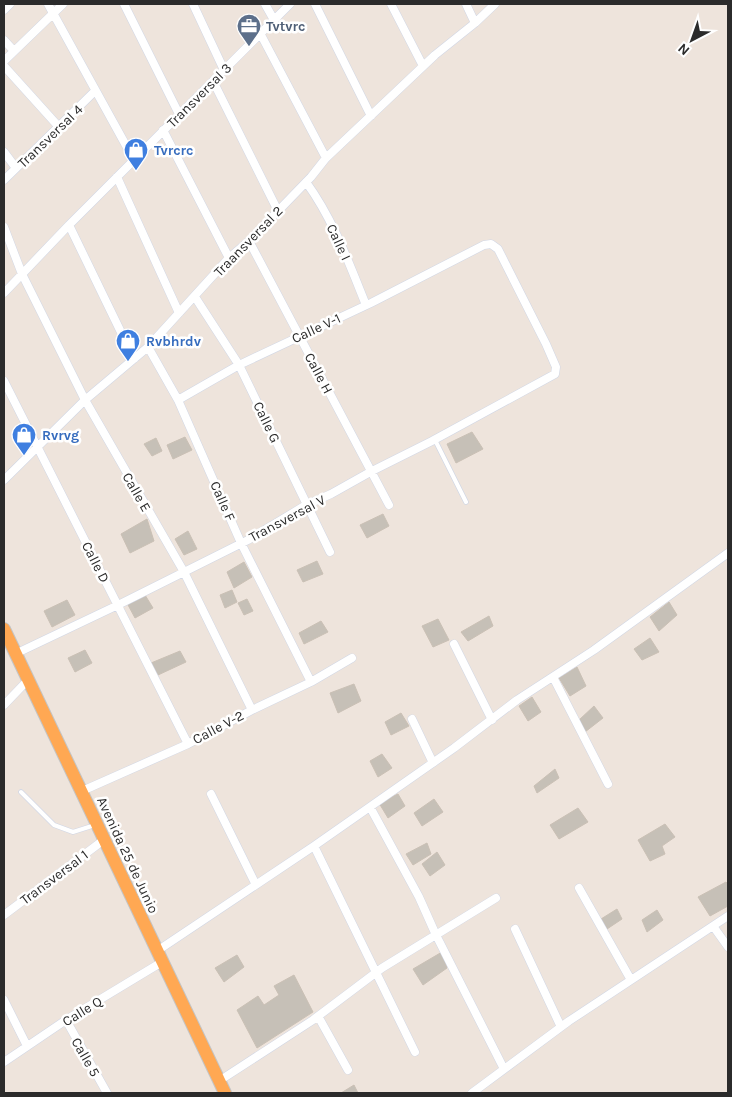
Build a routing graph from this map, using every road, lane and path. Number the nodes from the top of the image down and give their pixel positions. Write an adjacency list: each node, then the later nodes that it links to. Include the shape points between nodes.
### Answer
1 (10, 4): 12 (street)
2 (48, 4): 13 (street)
3 (63, 4): 13 (street)
4 (124, 4): 25 (street)
5 (193, 4): 22 (street)
6 (265, 4): 14 (street)
7 (290, 4): 14 (street, Transversal 3)
8 (315, 4): 26 (street)
9 (391, 4): 21 (street)
10 (466, 4): 15 (street)
11 (495, 4): 15 (street, Traansversal 2)
12 (4, 10)
13 (54, 13): 18 (street); 24 (street)
14 (274, 20): 16 (street, Transversal 3)
15 (475, 23): 21 (street, Traansversal 2)
16 (260, 33): 22 (street, Transversal 3); 30 (street)
17 (4, 40): 18 (street)
18 (14, 51): 19 (street)
19 (4, 61)
20 (4, 66): 27 (street)
21 (423, 66): 26 (street, Traansversal 2)
22 (224, 70): 23 (street, Transversal 3)
23 (212, 81): 25 (street, Transversal 3); 36 (street)
24 (95, 91): 27 (street, Transversal 4); 31 (street)
25 (180, 114): 28 (street, Transversal 3)
26 (371, 116): 30 (street, Traansversal 2)
27 (58, 127): 32 (street, Transversal 4)
28 (163, 130): 31 (street, Transversal 3); 40 (street)
29 (4, 152): 32 (street)
30 (326, 158): 35 (street, Traansversal 2)
31 (134, 160): 33 (street, Transversal 3)
32 (16, 168): 34 (street, Transversal 4)
33 (117, 177): 37 (street, Transversal 3); 45 (street)
34 (4, 180)
35 (306, 182): 36 (street, Traansversal 2); 44 (street, Calle I, via 320,201)
36 (278, 211): 39 (street, Traansversal 2)
37 (69, 225): 41 (street, Transversal 3); 48 (street)
38 (4, 228): 41 (street, Calle E)
39 (249, 241): 40 (street, Traansversal 2); 46 (street, Calle H)
40 (229, 258): 43 (street, Traansversal 2)
41 (22, 274): 42 (street, Transversal 3); 52 (street, Calle E)
42 (4, 293)
43 (196, 297): 45 (street, Traansversal 2); 49 (street, Calle G)
44 (366, 305): 46 (street, Calle V-1); 50 (street, Calle V-1, via 490,244 498,249 546,344 556,367)
45 (179, 313): 47 (street, Traansversal 2)
46 (299, 335): 49 (street, Calle V-1); 56 (street, Calle H)
47 (148, 347): 48 (street, Traansversal 2); 53 (street, Calle F)
48 (134, 359): 52 (street, Traansversal 2)
49 (239, 365): 53 (street, Calle V-1); 59 (street, Calle G)
50 (555, 374): 54 (street, Transversal V)
51 (4, 381): 55 (street, Calle D)
52 (85, 400): 55 (street, Traansversal 2); 64 (street, Calle E)
53 (178, 400): 61 (street, Calle F)
54 (435, 440): 56 (street, Transversal V); 58 (lane)
55 (38, 448): 57 (street, Traansversal 2); 65 (street, Calle D)
56 (372, 471): 59 (street, Transversal V); 60 (street, Calle H)
57 (4, 480)
58 (466, 502)
59 (306, 505): 61 (street, Transversal V); 62 (street, Calle G)
60 (389, 505)
61 (241, 543): 64 (street, Transversal V); 72 (street, Calle F)
62 (330, 552)
63 (728, 552): 70 (street, Calle Q)
64 (184, 572): 65 (street, Transversal V); 74 (street, Calle E)
65 (118, 605): 68 (street, Transversal V); 77 (street, Calle D)
66 (4, 629): 68 (highway, Avenida 25 de Junio)
67 (454, 644): 76 (street)
68 (15, 654): 71 (highway, Avenida 25 de Junio)
69 (352, 658): 72 (street, Calle V-2)
70 (553, 677): 76 (street, Calle Q); 79 (street)
71 (28, 681): 73 (street); 80 (highway, Avenida 25 de Junio)
72 (311, 682): 74 (street, Calle V-2)
73 (4, 705)
74 (252, 710): 77 (street, Calle V-2)
75 (412, 718): 78 (street)
76 (492, 720): 78 (street, Calle Q)
77 (188, 744): 80 (street, Calle V-2)
78 (433, 763): 83 (street, Calle Q)
79 (608, 784)
80 (82, 791): 84 (highway, Avenida 25 de Junio)
81 (20, 792): 84 (lane, via 54,826 73,832)
82 (211, 794): 87 (street)
83 (370, 807): 86 (street, Calle Q); 94 (street)
84 (98, 824): 85 (highway, Avenida 25 de Junio)
85 (104, 839): 90 (street, Transversal 1); 96 (highway, Avenida 25 de Junio)
86 (314, 846): 87 (street, Calle Q); 97 (street)
87 (256, 885): 96 (street, Calle Q)
88 (579, 888): 98 (street)
89 (496, 898): 94 (street)
90 (4, 915)
91 (728, 916): 92 (street)
92 (713, 926): 95 (street); 98 (street)
93 (515, 929): 102 (street)
94 (436, 935): 97 (street); 106 (street)
95 (728, 947)
96 (160, 957): 101 (street, Calle Q); 108 (highway, Avenida 25 de Junio)
97 (375, 973): 100 (street); 104 (street)
98 (631, 980): 102 (street)
99 (4, 1000): 103 (street)
100 (318, 1016): 107 (street); 108 (street)
101 (66, 1020): 103 (street, Calle Q); 109 (street, Calle 5)
102 (561, 1027): 106 (street)
103 (27, 1046): 105 (street, Calle Q)
104 (415, 1052)
105 (4, 1062)
106 (504, 1069): 110 (street)
107 (348, 1070)
108 (220, 1089)
109 (107, 1093)
110 (472, 1093)

